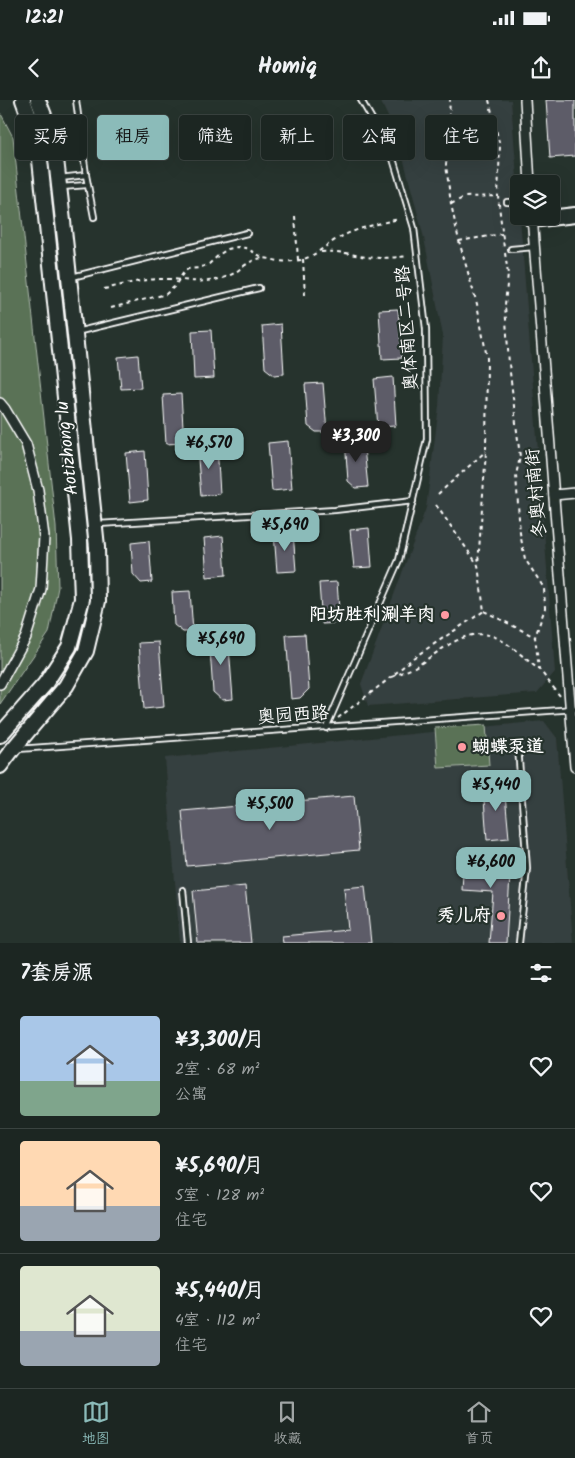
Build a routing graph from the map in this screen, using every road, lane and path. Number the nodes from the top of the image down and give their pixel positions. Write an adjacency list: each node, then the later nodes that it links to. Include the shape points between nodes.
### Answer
1 (23, 100): 52 (main road, Aotizhong lu, via 38,141 80,540 82,599 69,646 45,684)
2 (38, 100): 10 (main road, Aotizhong lu, via 54,141)
3 (76, 100): 8 (lane)
4 (361, 100): 41 (lane, 奥体南区二号路, via 391,152 414,228 426,329 427,439)
5 (450, 100): 13 (path, via 446,165)
6 (489, 100): 12 (path, via 500,146)
7 (525, 100): 9 (street)
8 (86, 175): 10 (lane); 11 (lane)
9 (529, 175)
10 (59, 183): 11 (lane); 30 (main road, Aotizhong lu)
11 (88, 185): 17 (lane)
12 (498, 196): 13 (path, via 465,196); 21 (path)
13 (451, 204): 22 (path)
14 (575, 215): 16 (main road)
15 (296, 216): 29 (path)
16 (560, 216)
17 (94, 217)
18 (399, 219): 25 (path, via 350,232)
19 (532, 225): 23 (street, 冬奥村南街)
20 (247, 233): 30 (lane)
21 (502, 234): 22 (path); 46 (path, via 508,274 505,305 509,364 520,457 516,475 520,533 525,559 544,588 545,608)
22 (459, 241): 37 (path, via 477,304 487,358)
23 (534, 247): 24 (lane); 40 (street, 冬奥村南街)
24 (511, 249)
25 (320, 252): 26 (path, via 344,252 376,258); 28 (path)
26 (408, 256)
27 (264, 258): 29 (path); 32 (path, via 214,280 160,279); 34 (path, via 246,248 228,249 210,264 188,269 166,294)
28 (303, 259): 29 (path); 33 (path)
29 (298, 260)
30 (69, 278): 35 (main road, Aotizhong lu)
31 (259, 288): 35 (lane)
32 (104, 289)
33 (306, 296)
34 (111, 308)
35 (75, 332): 43 (main road, Aotizhong lu)
36 (0, 403): 49 (street, via 26,444 38,490 44,537 41,589 26,637)
37 (486, 451): 39 (path); 44 (path)
38 (575, 493): 40 (street)
39 (438, 494)
40 (554, 496): 50 (street, 冬奥村南街)
41 (413, 501): 43 (lane, via 335,510); 51 (lane, 奥体南区二号路, via 399,560)
42 (436, 506): 44 (path)
43 (94, 525): 54 (main road, Aotizhong lu, via 98,601 86,651 66,686)
44 (478, 565): 45 (path)
45 (484, 611): 46 (path); 48 (path, via 413,658)
46 (535, 637): 47 (path)
47 (539, 669): 48 (path, via 500,640 474,634 458,639 413,668); 50 (path)
48 (390, 678): 51 (path)
49 (1, 682)
50 (573, 709): 51 (lane, 奥园西路); 56 (street, 冬奥村南街)
51 (326, 728): 54 (lane, 奥园西路)
52 (0, 735)
53 (518, 747): 59 (lane, via 527,868)
54 (12, 750): 55 (main road, Aotizhong lu)
55 (0, 766)
56 (575, 767)
57 (183, 890): 58 (lane)
58 (188, 943)
59 (519, 943)

